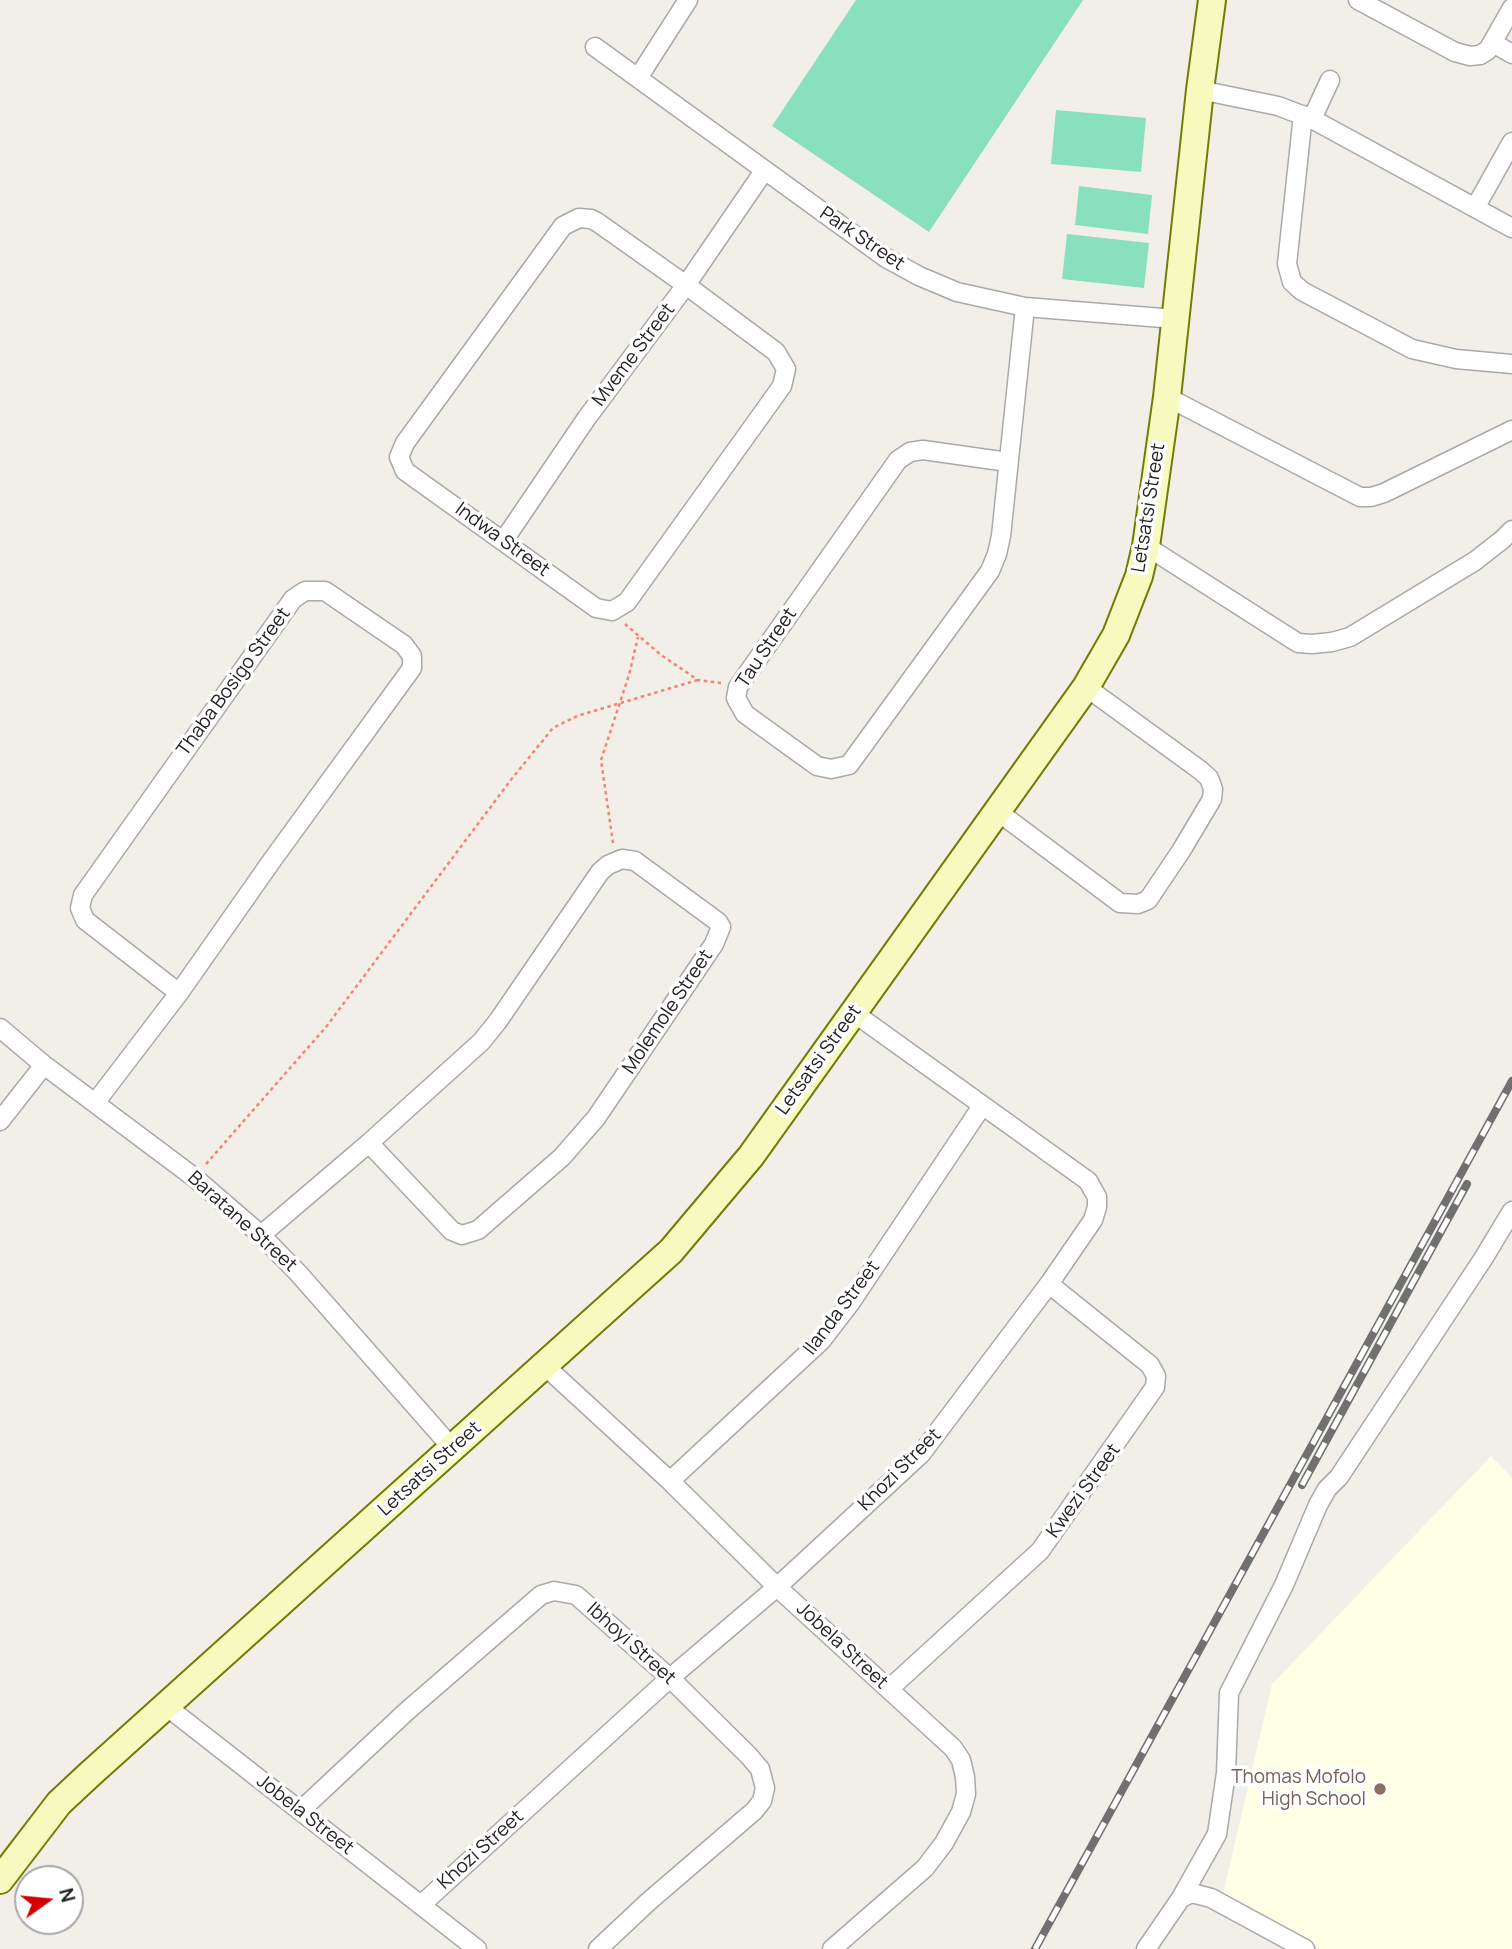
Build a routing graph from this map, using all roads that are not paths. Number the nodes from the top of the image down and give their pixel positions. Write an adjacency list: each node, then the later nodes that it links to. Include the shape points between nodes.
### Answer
1 (688, 0): 8 (street)
2 (1212, 0): 10 (street, Letsatsi Street)
3 (1361, 1): 5 (street, via 1464,55 1480,55)
4 (1512, 8): 5 (street)
5 (1493, 43): 7 (street)
6 (595, 47): 8 (street, Park Street)
7 (1512, 54)
8 (638, 78): 13 (street, Park Street)
9 (1330, 80): 11 (street)
10 (1199, 90): 11 (street); 18 (street, Letsatsi Street)
11 (1307, 117): 14 (street); 19 (street, via 1287,264 1292,282 1412,349 1457,359)
12 (1512, 142): 14 (street)
13 (764, 171): 16 (street, Mveme Street); 17 (street, Park Street, via 901,267 957,292)
14 (1475, 208): 15 (street)
15 (1512, 228)
16 (686, 285): 24 (street, Mveme Street, via 586,419); 24 (street, Indwa Street, via 776,352 786,369 785,379 627,602 606,611 596,607); 24 (street, Indwa Street, via 591,219 568,222 405,443 399,457 405,471)
17 (1025, 307): 18 (street, Park Street); 22 (street, Tau Street)
18 (1175, 319): 20 (street, Letsatsi Street)
19 (1512, 363)
20 (1167, 397): 21 (street, via 1360,497 1384,493); 25 (street, Letsatsi Street)
21 (1512, 430)
22 (1008, 462): 22 (street, Tau Street, via 1001,536 990,571 849,765 825,769 810,762 745,714 736,698 738,687 904,454 923,450)
23 (1512, 530): 25 (street, via 1475,561 1350,637 1312,644 1298,643)
24 (504, 540)
25 (1146, 546): 26 (street, Letsatsi Street, via 1116,635)
26 (1086, 687): 27 (street, Letsatsi Street); 27 (street, via 1200,770 1213,789 1212,799 1148,900 1138,905 1120,903)
27 (997, 811): 29 (street, Letsatsi Street)
28 (179, 993): 28 (street, Thaba Bosigo Street, via 412,668 412,656 404,645 325,591 305,591 293,599 83,895 80,908 85,919); 32 (street, Thaba Bosigo Street)
29 (854, 1013): 33 (street, Khozi Street); 39 (street, Letsatsi Street, via 702,1216 646,1275)
30 (0, 1028): 31 (street, Baratane Street)
31 (44, 1065): 32 (street, Baratane Street); 34 (street)
32 (95, 1103): 37 (street, Baratane Street, via 195,1178)
33 (982, 1106): 38 (street, Khozi Street, via 1088,1181 1096,1192 1093,1220); 41 (street, Ilanda Street, via 821,1341)
34 (0, 1121)
35 (369, 1143): 35 (street, Molemole Street, via 481,1042 600,872 616,860 626,858 643,865 721,927 603,1109 581,1136 484,1226 462,1235 449,1229); 37 (street)
36 (1512, 1211): 48 (street, via 1318,1505 1284,1585 1232,1684 1217,1834)
37 (261, 1235): 40 (street, Baratane Street)
38 (1049, 1284): 42 (street, Khozi Street, via 921,1454); 44 (street, Kwezi Street, via 1150,1365 1155,1387 1040,1551)
39 (545, 1366): 40 (street, Letsatsi Street); 41 (street, Jobela Street)
40 (453, 1449): 45 (street, Letsatsi Street)
41 (670, 1481): 42 (street, Jobela Street)
42 (777, 1587): 43 (street, Khozi Street); 44 (street, Jobela Street)
43 (670, 1678): 46 (street, Ibhoyi Street, via 580,1598 563,1591 547,1592 498,1630); 49 (street, Khozi Street); 51 (street, Ibhoyi Street, via 756,1763 763,1775 764,1794 754,1811)
44 (889, 1689): 52 (street, Jobela Street, via 958,1754 965,1777 964,1802 954,1828 925,1868)
45 (166, 1706): 46 (street, Jobela Street); 47 (street, Letsatsi Street, via 59,1803)
46 (300, 1811): 49 (street, Jobela Street)
47 (0, 1880)
48 (1181, 1898): 53 (street); 54 (street, via 1192,1893 1211,1898)
49 (422, 1904): 50 (street, Jobela Street)
50 (477, 1949)
51 (598, 1949)
52 (832, 1949)
53 (1146, 1949)
54 (1305, 1949)

